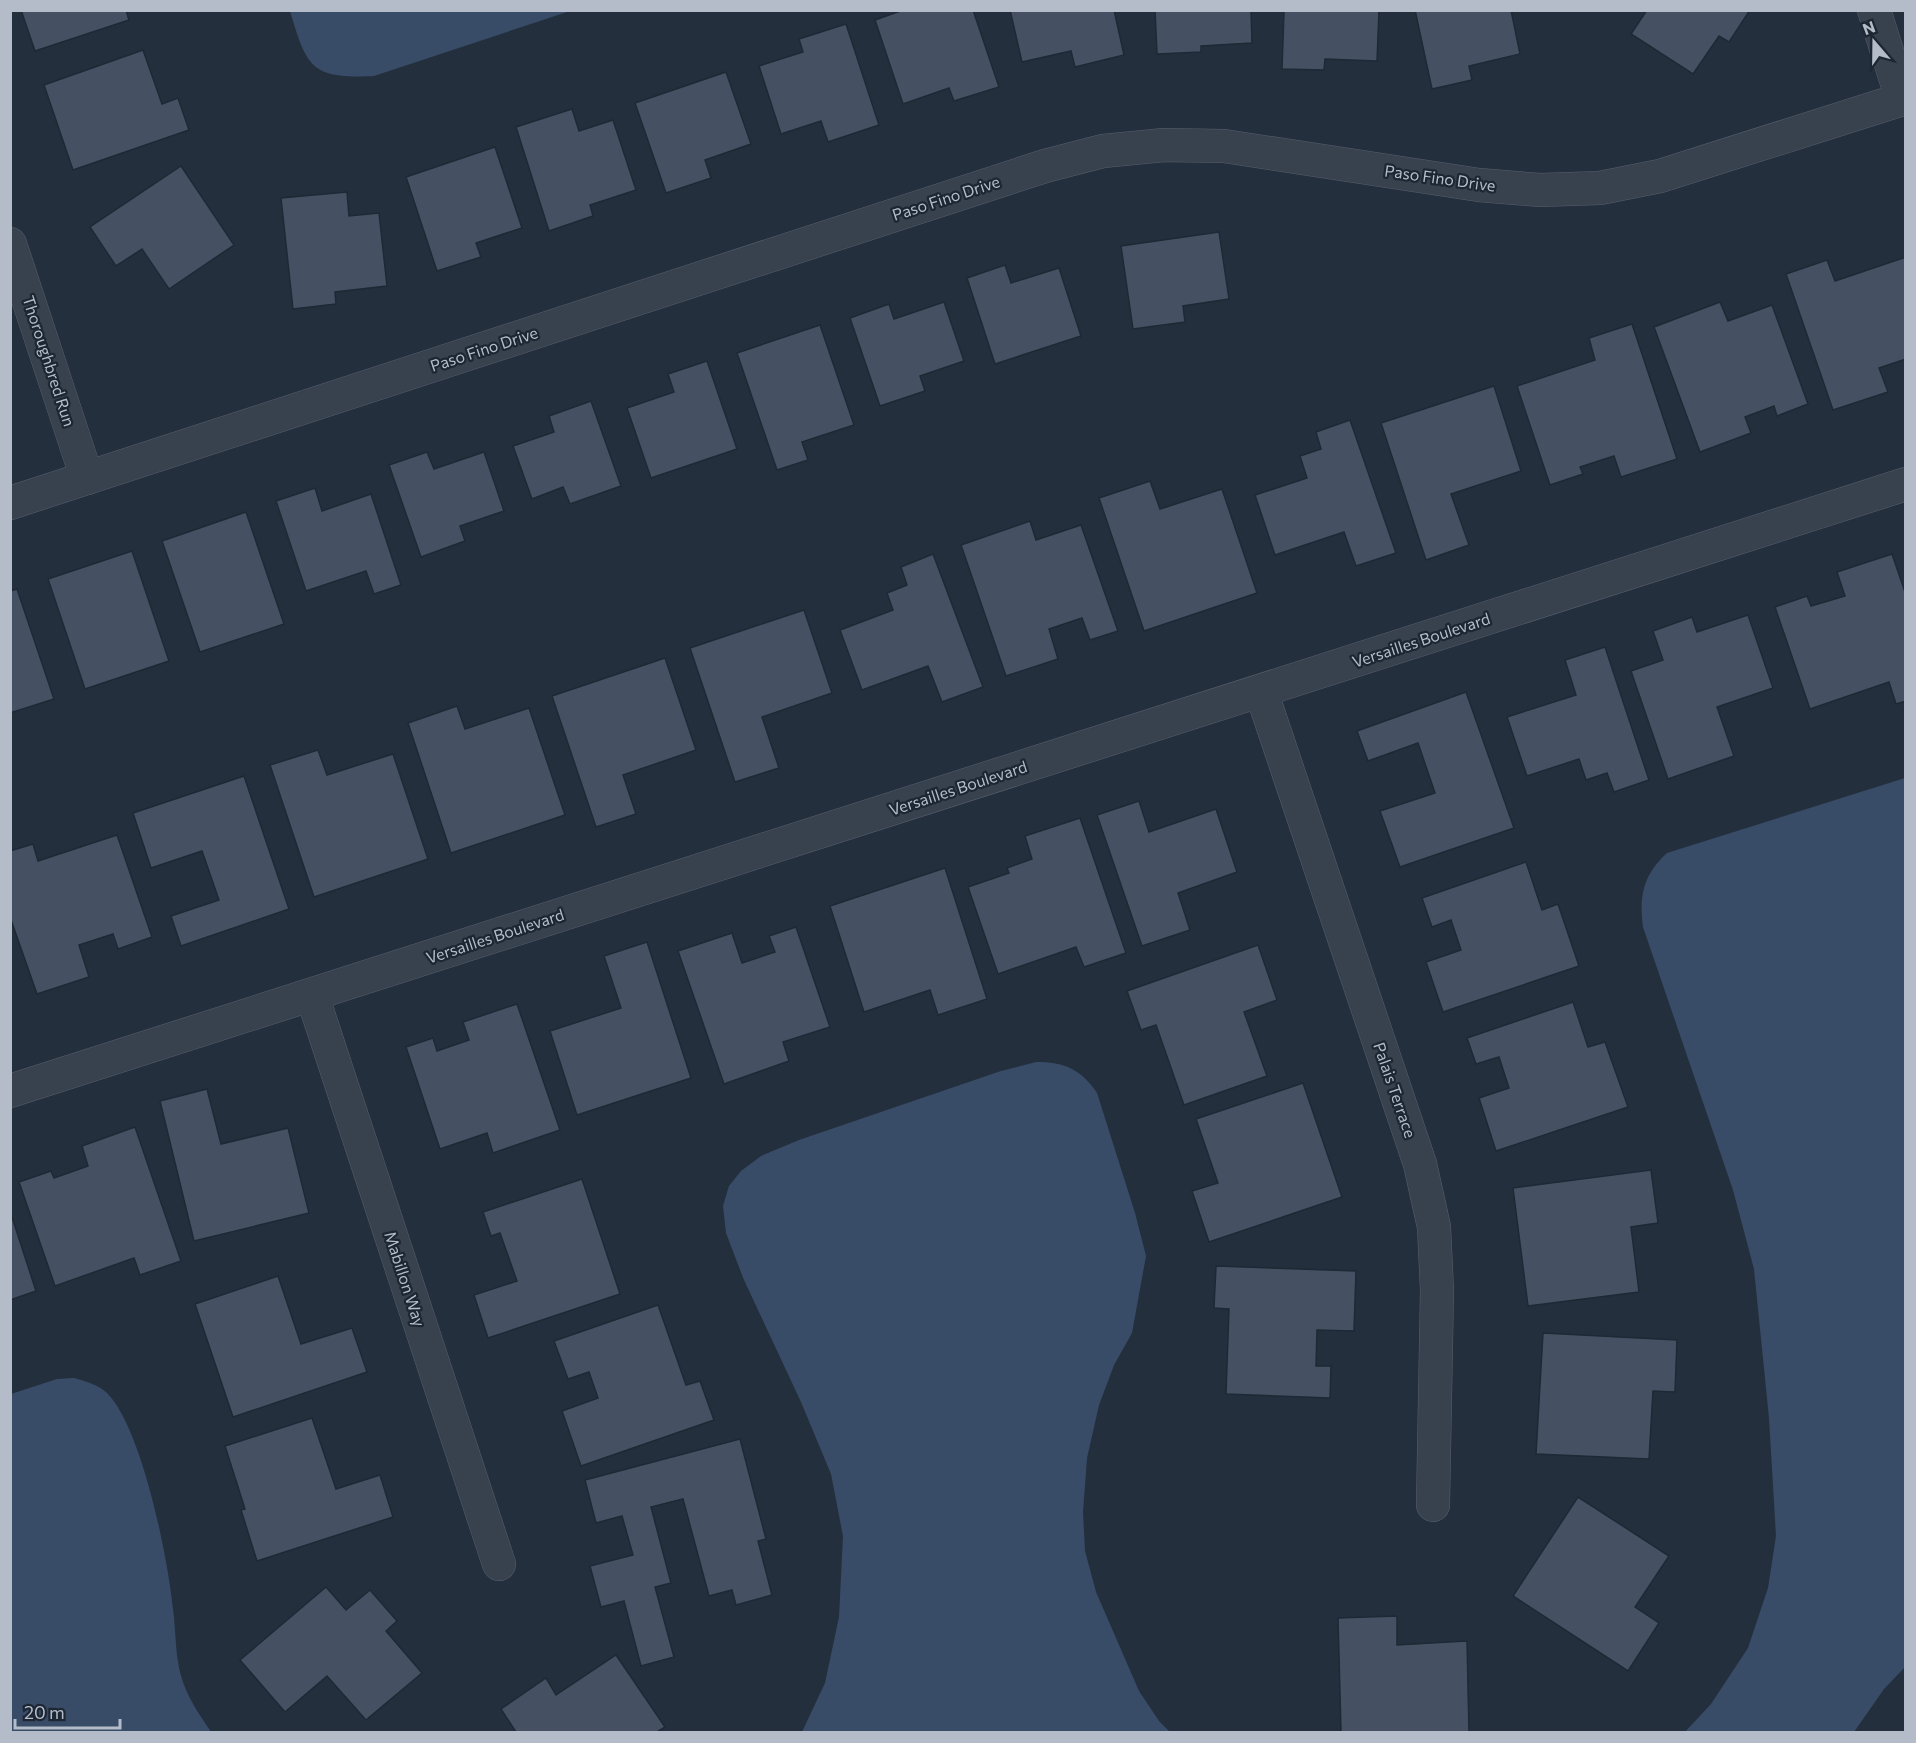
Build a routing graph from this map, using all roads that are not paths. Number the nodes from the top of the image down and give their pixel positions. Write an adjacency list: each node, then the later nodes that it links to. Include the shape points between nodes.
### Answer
1 (1874, 10): 2 (street)
2 (1904, 99): 4 (street, Paso Fino Drive, via 1660,177 1600,188 1540,190 1479,185 1224,146 1164,145 1103,151 1033,170)
3 (10, 244): 4 (street, Thoroughbred Run)
4 (87, 478): 6 (street, Paso Fino Drive)
5 (1905, 484): 7 (street, Versailles Boulevard)
6 (10, 503)
7 (1261, 691): 8 (street, Versailles Boulevard); 10 (street, Palais Terrace, via 1420,1164 1434,1227 1437,1290)
8 (312, 995): 9 (street, Versailles Boulevard); 11 (street, Mabillon Way)
9 (10, 1091)
10 (1433, 1505)
11 (499, 1563)

